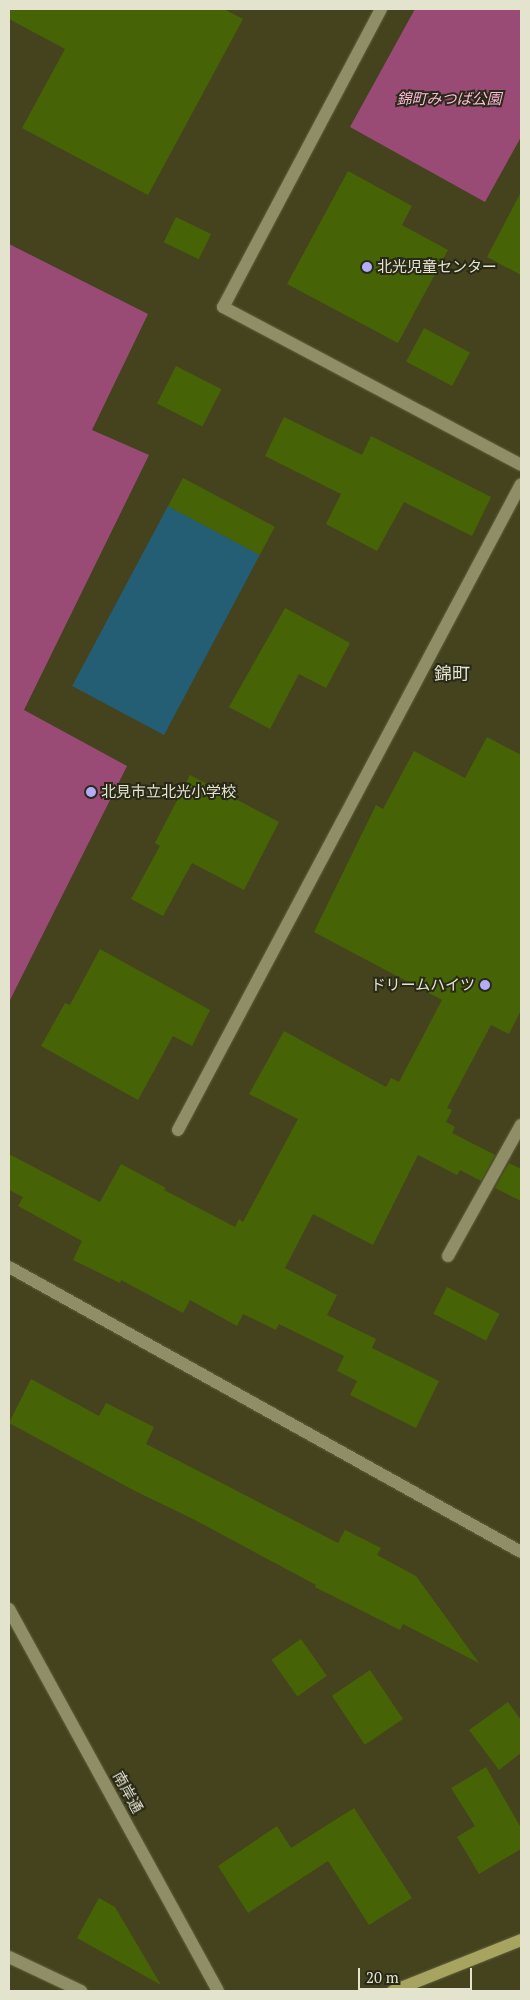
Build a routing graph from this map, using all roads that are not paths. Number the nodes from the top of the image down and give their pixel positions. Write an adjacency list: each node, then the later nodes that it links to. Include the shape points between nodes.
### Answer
1 (381, 9): 2 (street, via 223,306)
2 (521, 465)
3 (521, 484): 5 (street)
4 (521, 1124): 6 (street)
5 (178, 1130)
6 (448, 1256)
7 (9, 1267): 8 (street)
8 (521, 1552)
9 (9, 1609): 13 (street, 南岸通)
10 (521, 1940): 14 (main road)
11 (9, 1957): 12 (street)
12 (82, 1991)
13 (218, 1991)
14 (393, 1991)

